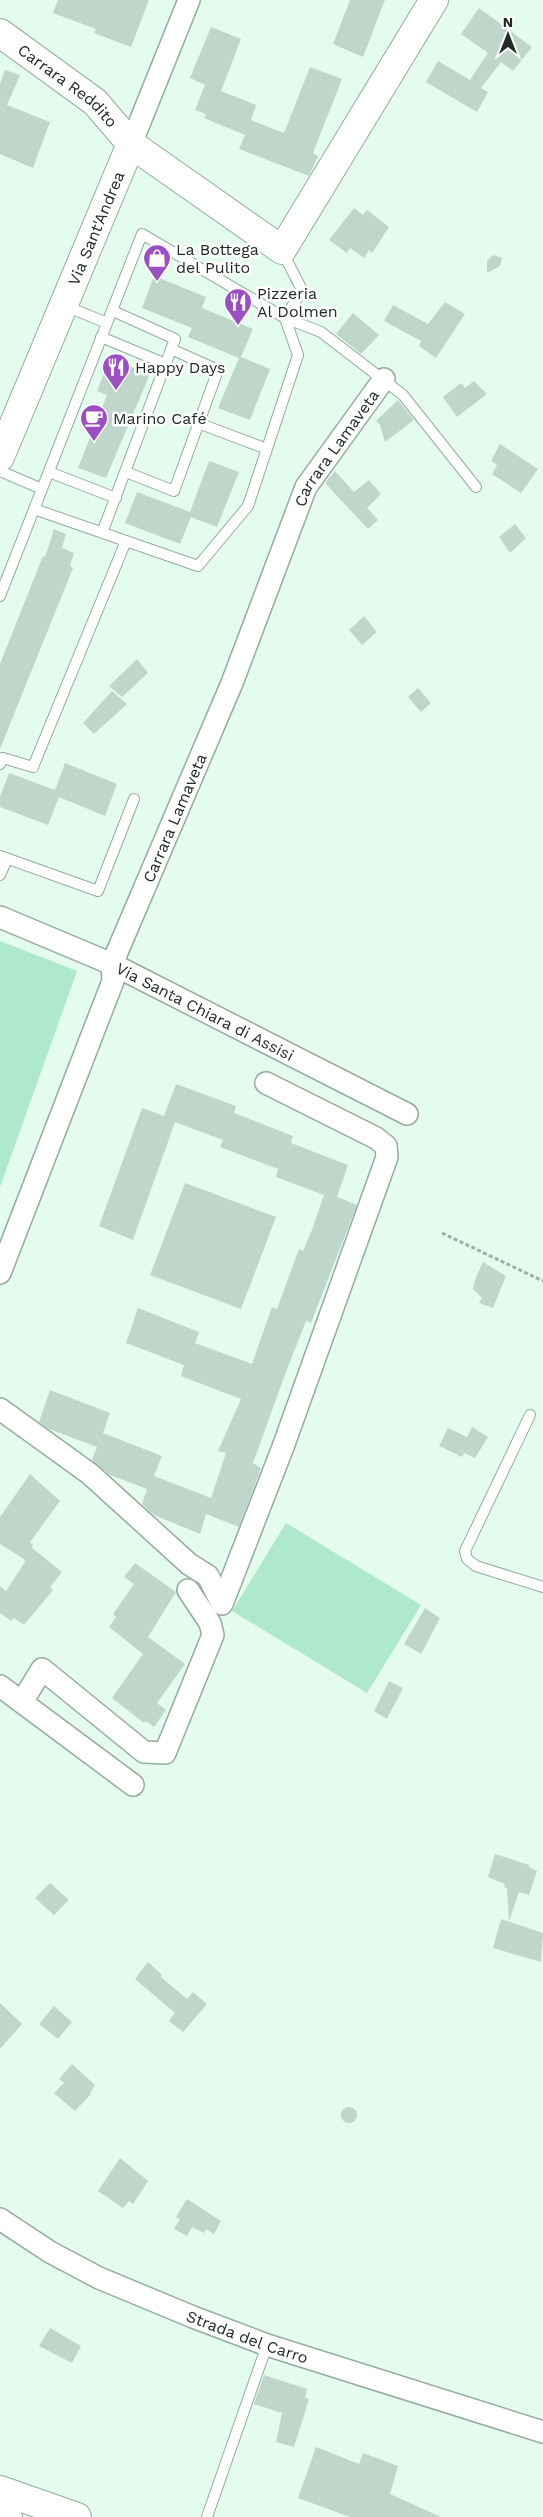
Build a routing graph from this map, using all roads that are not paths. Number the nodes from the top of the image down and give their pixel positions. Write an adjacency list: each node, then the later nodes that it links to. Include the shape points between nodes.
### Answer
1 (189, 0): 4 (street, Via Sant'Andrea)
2 (434, 0): 5 (main road)
3 (0, 33): 4 (main road, Carrara Reddito, via 95,102)
4 (132, 144): 5 (main road, Carrara Reddito); 6 (main road, Via Sant'Andrea)
5 (282, 250): 8 (lane, via 302,290)
6 (62, 305): 9 (lane); 16 (main road, Via Sant'Andrea)
7 (112, 310): 8 (lane, via 142,234); 9 (lane); 11 (lane, via 175,339)
8 (285, 318): 13 (lane, via 321,332); 15 (lane, via 298,356)
9 (107, 323): 10 (lane)
10 (101, 337): 12 (lane); 18 (lane)
11 (171, 349): 12 (lane); 14 (lane, via 218,370)
12 (166, 364): 19 (lane)
13 (384, 379): 20 (lane, via 403,395); 32 (street, Carrara Lamaveta, via 306,487 232,684)
14 (198, 424): 15 (lane); 19 (lane, via 174,491)
15 (267, 449): 25 (lane, via 248,506 198,566)
16 (0, 457)
17 (0, 471): 21 (lane)
18 (49, 472): 21 (lane); 22 (lane)
19 (126, 472): 22 (lane)
20 (476, 487)
21 (42, 489): 23 (lane)
22 (116, 498): 24 (lane)
23 (34, 509): 24 (lane); 26 (lane)
24 (102, 533): 25 (lane)
25 (126, 541): 27 (lane, via 34,767 3,758)
26 (0, 596)
27 (0, 764)
28 (134, 799): 29 (lane, via 98,891)
29 (3, 858): 30 (lane)
30 (0, 875)
31 (0, 917): 32 (street, Via Santa Chiara di Assisi)
32 (112, 964): 34 (street, Via Santa Chiara di Assisi); 35 (street, Carrara Lamaveta, via 113,981)
33 (266, 1083): 36 (street, via 376,1138 386,1146 388,1157 283,1447 222,1604 208,1576 189,1564 90,1474)
34 (407, 1114)
35 (0, 1273)
36 (0, 1409)
37 (530, 1415): 38 (lane, via 466,1551 467,1559 476,1566)
38 (543, 1587)
39 (188, 1590): 41 (street, via 210,1623 213,1635 165,1753 144,1752 42,1670)
40 (0, 1686): 41 (street)
41 (22, 1702): 42 (street)
42 (134, 1785)
43 (0, 2219): 44 (street, Strada del Carro, via 50,2252 99,2278)
44 (267, 2345): 45 (street, Strada del Carro); 52 (lane)
45 (509, 2420): 46 (street, Strada del Carro); 47 (street, Strada del Carro)
46 (543, 2422)
47 (543, 2432)
48 (0, 2490): 51 (main road)
49 (0, 2514): 50 (main road)
50 (8, 2517)
51 (77, 2517)
52 (207, 2517)

